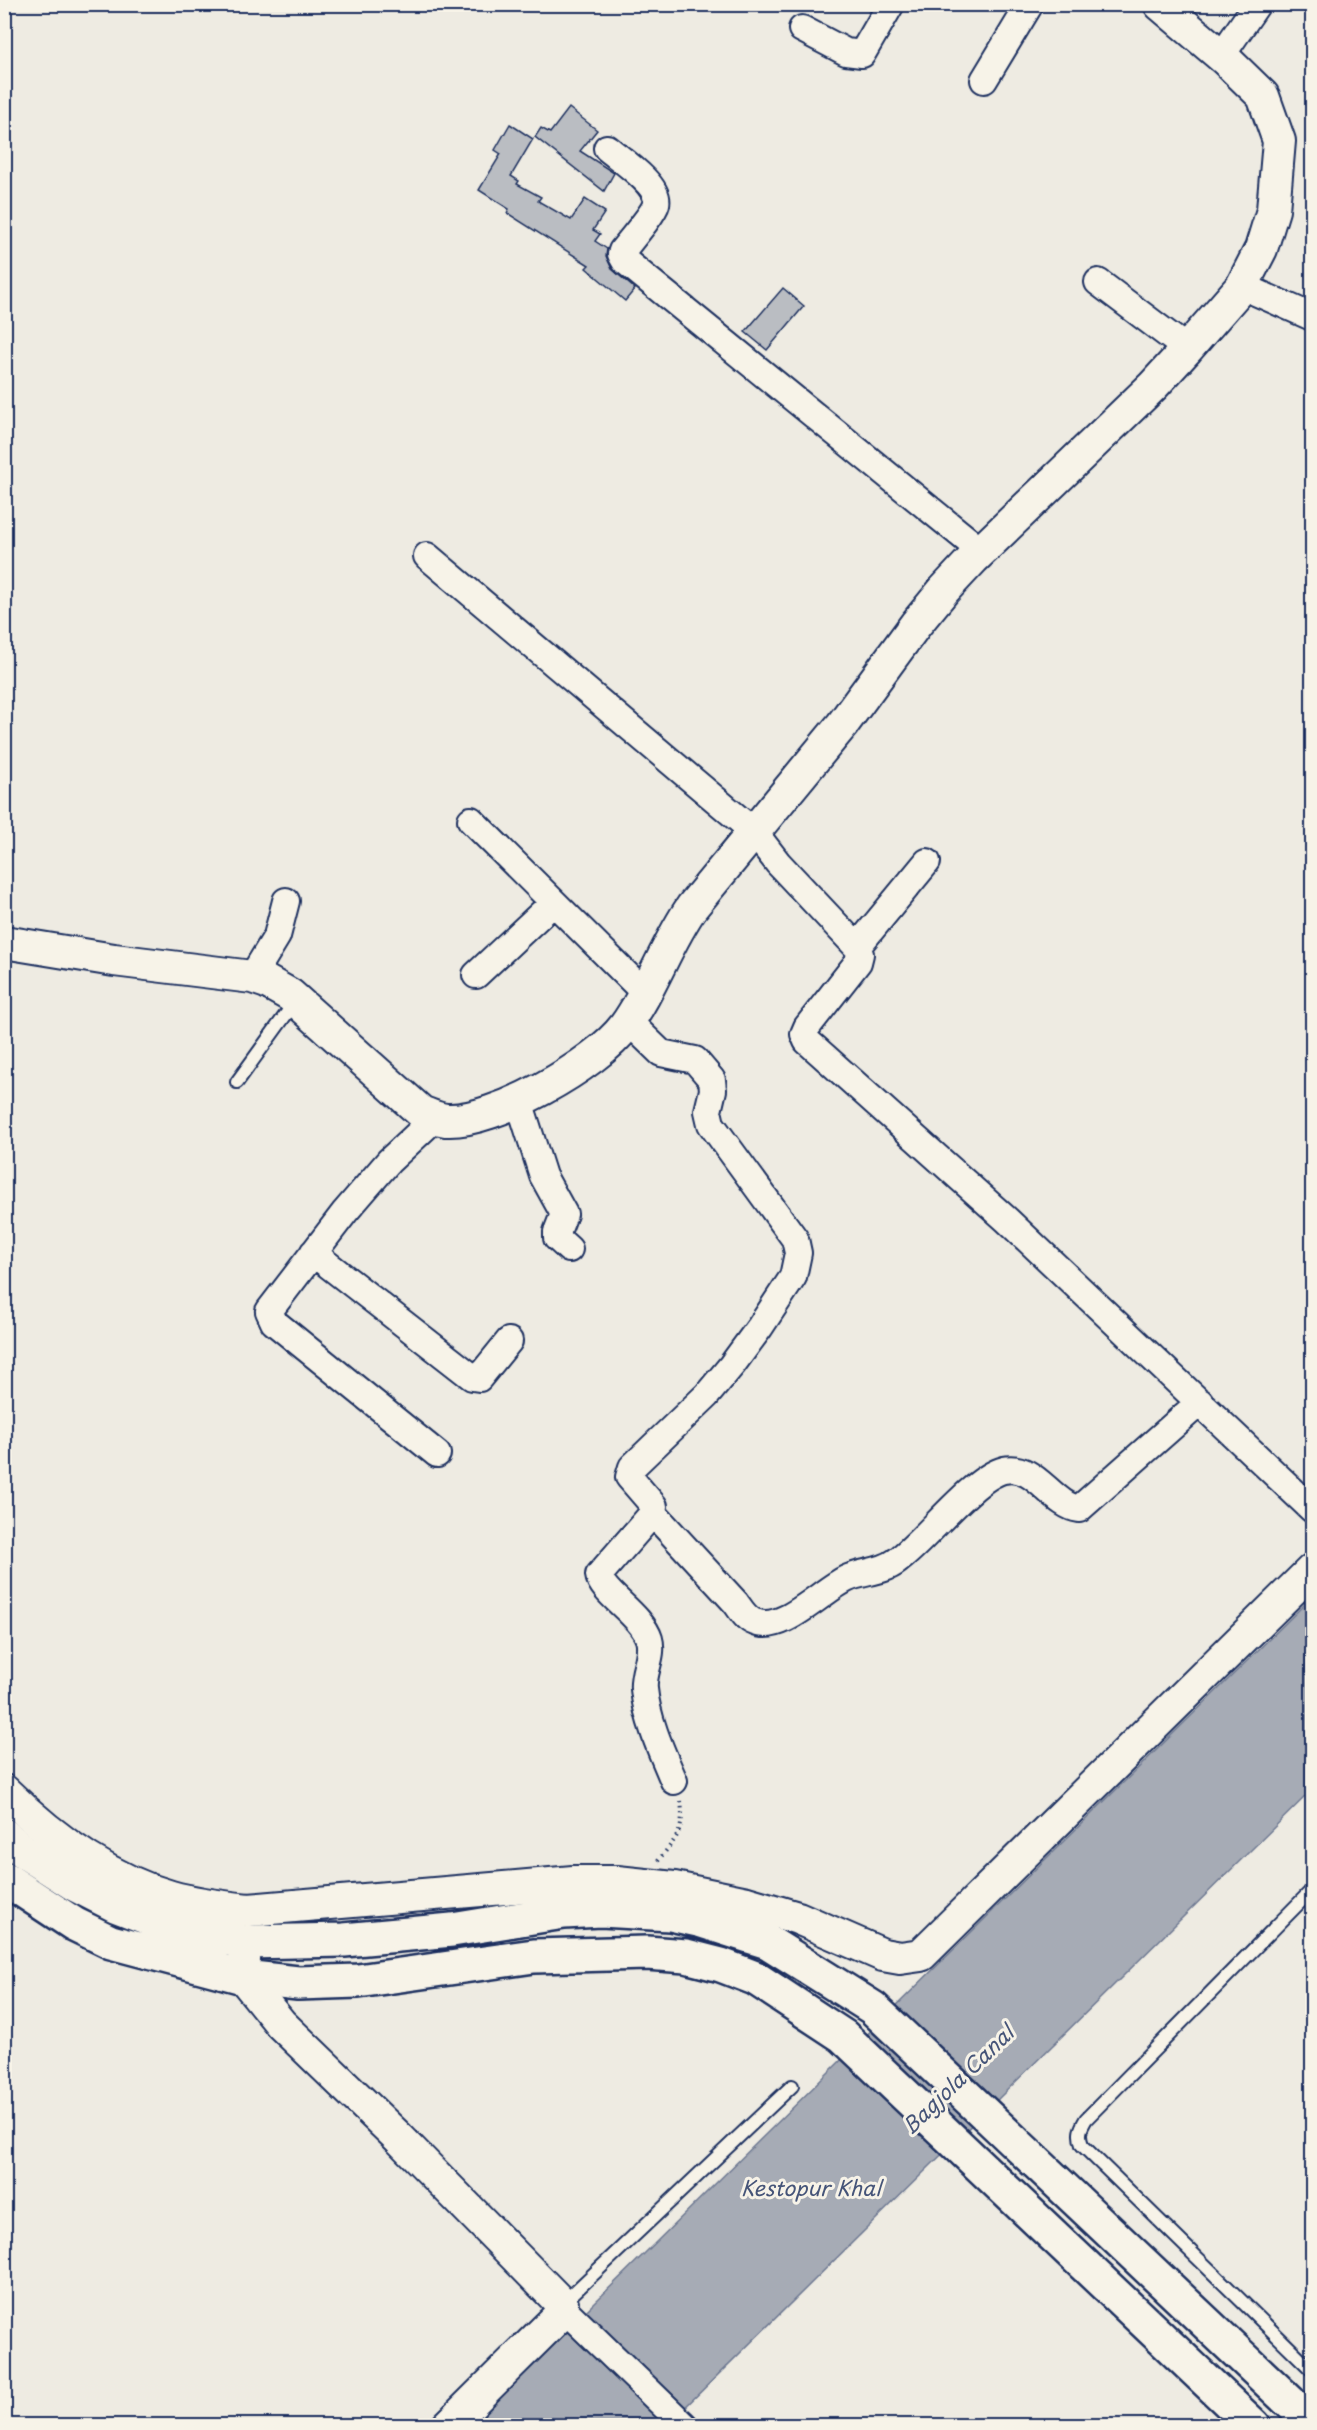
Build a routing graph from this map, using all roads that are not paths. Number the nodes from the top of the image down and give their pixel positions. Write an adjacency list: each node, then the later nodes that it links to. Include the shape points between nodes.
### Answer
1 (891, 4): 5 (street, via 862,54 846,52)
2 (1030, 4): 7 (street)
3 (1160, 4): 6 (street)
4 (1257, 4): 6 (street)
5 (802, 29)
6 (1221, 56): 10 (street, via 1263,96 1279,141 1273,210 1261,249)
7 (984, 80)
8 (608, 148): 13 (street, via 648,182 656,195 656,205 622,250 626,261)
9 (1098, 282): 12 (street)
10 (1242, 286): 11 (street); 12 (street)
11 (1312, 317)
12 (1187, 349): 13 (street)
13 (981, 551): 16 (street, via 916,624 842,725)
14 (427, 556): 16 (street)
15 (471, 820): 19 (street)
16 (754, 832): 21 (street); 24 (street, via 679,925)
17 (927, 862): 21 (street)
18 (286, 901): 23 (street, via 277,936)
19 (554, 903): 22 (street); 24 (street)
20 (4, 942): 23 (street)
21 (857, 947): 33 (street, via 858,962 807,1027 807,1041 1007,1220)
22 (476, 975)
23 (252, 977): 25 (street)
24 (645, 993): 26 (street)
25 (296, 1001): 27 (lane); 29 (street, via 420,1112)
26 (628, 1021): 28 (street, via 606,1047); 36 (street, via 661,1053 695,1060 712,1080 708,1112 711,1124 795,1239 798,1253 793,1277 732,1365 707,1395 632,1467 629,1477 654,1506)
27 (237, 1082)
28 (519, 1101): 29 (street, via 490,1113 448,1120); 30 (street, via 543,1176 564,1214 557,1238)
29 (435, 1118): 31 (street, via 389,1161)
30 (569, 1249)
31 (312, 1253): 32 (street, via 472,1377 478,1378); 34 (street, via 271,1306 270,1316)
32 (509, 1341)
33 (1200, 1402): 35 (street); 36 (street, via 1079,1509 1022,1472 1002,1471 977,1487 896,1562 835,1584 781,1622 766,1625 747,1617)
34 (437, 1454)
35 (1312, 1509)
36 (653, 1513): 38 (street, via 599,1575 603,1585 644,1627 650,1641 644,1691)
37 (1312, 1570): 43 (street, via 921,1955 900,1958 883,1954 798,1918 747,1903 649,1885 573,1882)
38 (674, 1781)
39 (4, 1791): 43 (street, via 33,1820 69,1846 138,1886 197,1903)
40 (4, 1835): 44 (main road, via 26,1854 115,1905 201,1934)
41 (4, 1878): 45 (main road, via 74,1924 111,1942)
42 (1312, 1890): 48 (lane, via 1086,2119 1079,2137 1082,2145)
43 (248, 1910): 44 (street)
44 (245, 1942): 45 (street); 49 (main road, via 344,1940 601,1910 670,1914 768,1942 873,2008)
45 (243, 1977): 47 (street, via 281,2024); 52 (main road, via 298,1983 358,1981 534,1956 647,1953 686,1956 755,1978 843,2037)
46 (792, 2086): 47 (lane)
47 (569, 2312): 50 (street, via 562,2313); 51 (street)
48 (1312, 2370)
49 (1312, 2423)
50 (448, 2426)
51 (685, 2426)
52 (1254, 2426)

